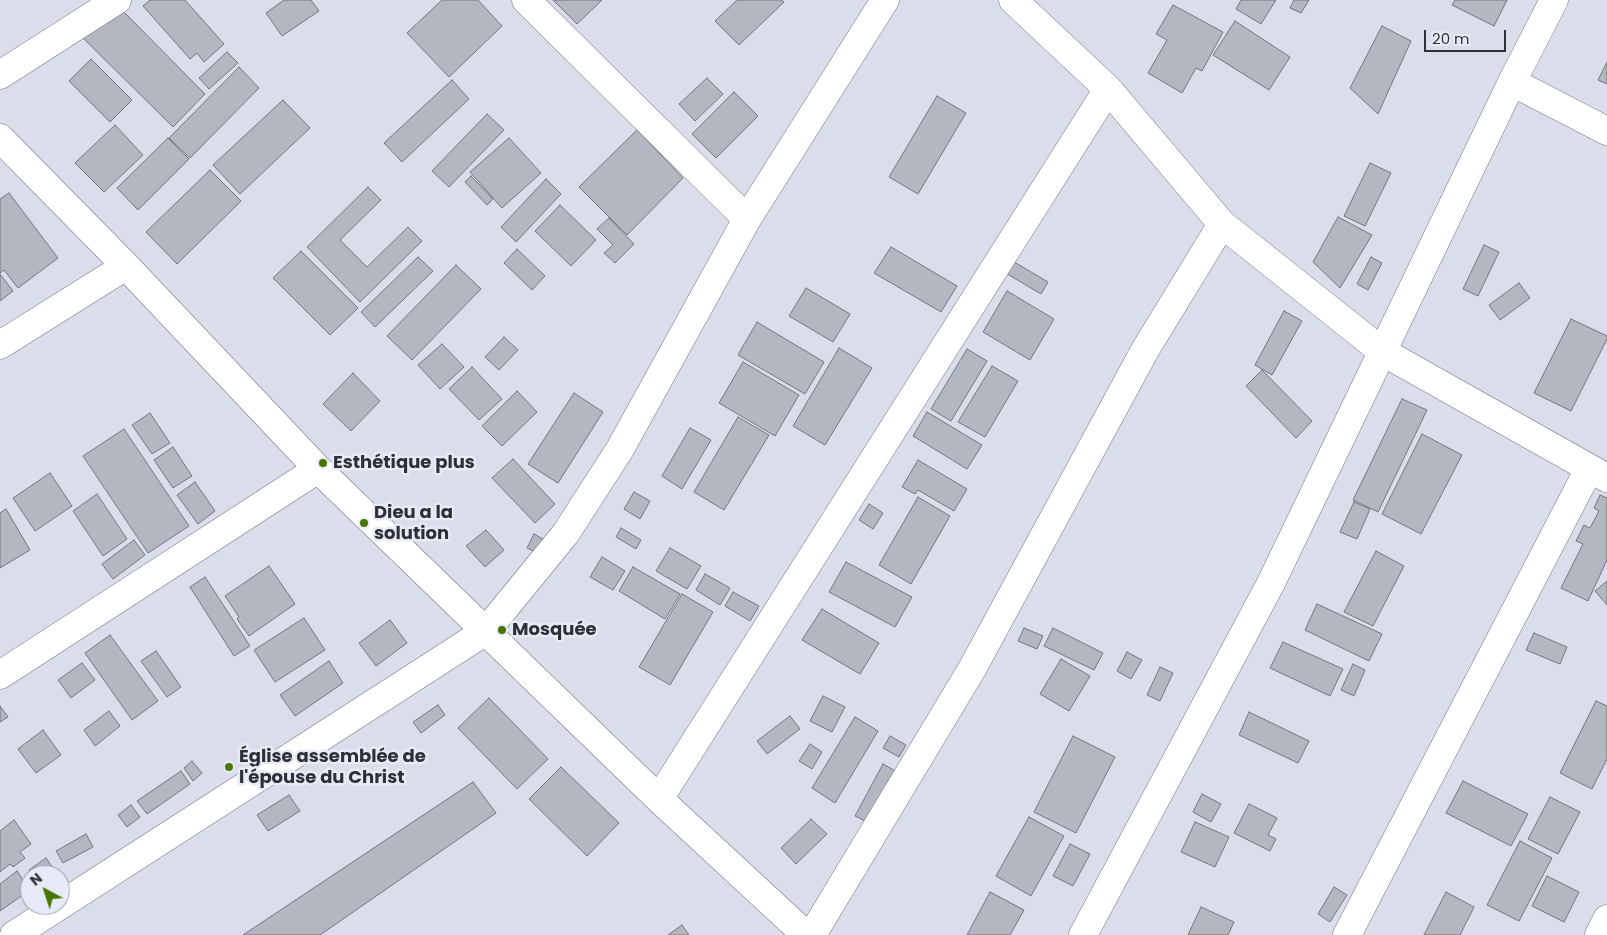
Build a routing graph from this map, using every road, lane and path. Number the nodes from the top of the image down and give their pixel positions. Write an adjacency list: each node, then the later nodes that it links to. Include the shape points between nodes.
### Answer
1 (117, 0): 6 (street)
2 (526, 0): 11 (street)
3 (885, 0): 11 (street)
4 (1013, 0): 8 (street)
5 (1554, 0): 7 (street)
6 (0, 75)
7 (1512, 82): 9 (street); 15 (street)
8 (1108, 89): 12 (street); 20 (street)
9 (1607, 131)
10 (0, 138): 13 (street)
11 (747, 219): 18 (street, via 615,456 566,533)
12 (1222, 224): 15 (street); 24 (street, via 1145,350 972,669)
13 (126, 266): 14 (street); 16 (street)
14 (0, 345)
15 (1383, 352): 17 (street); 25 (street, via 1271,583)
16 (318, 469): 18 (street); 19 (street)
17 (1598, 474): 26 (street)
18 (486, 630): 20 (street); 22 (street)
19 (0, 675)
20 (658, 799): 23 (street)
21 (1607, 919): 27 (street)
22 (14, 935)
23 (806, 935)
24 (812, 935)
25 (1083, 935)
26 (1347, 935)
27 (1599, 935)

